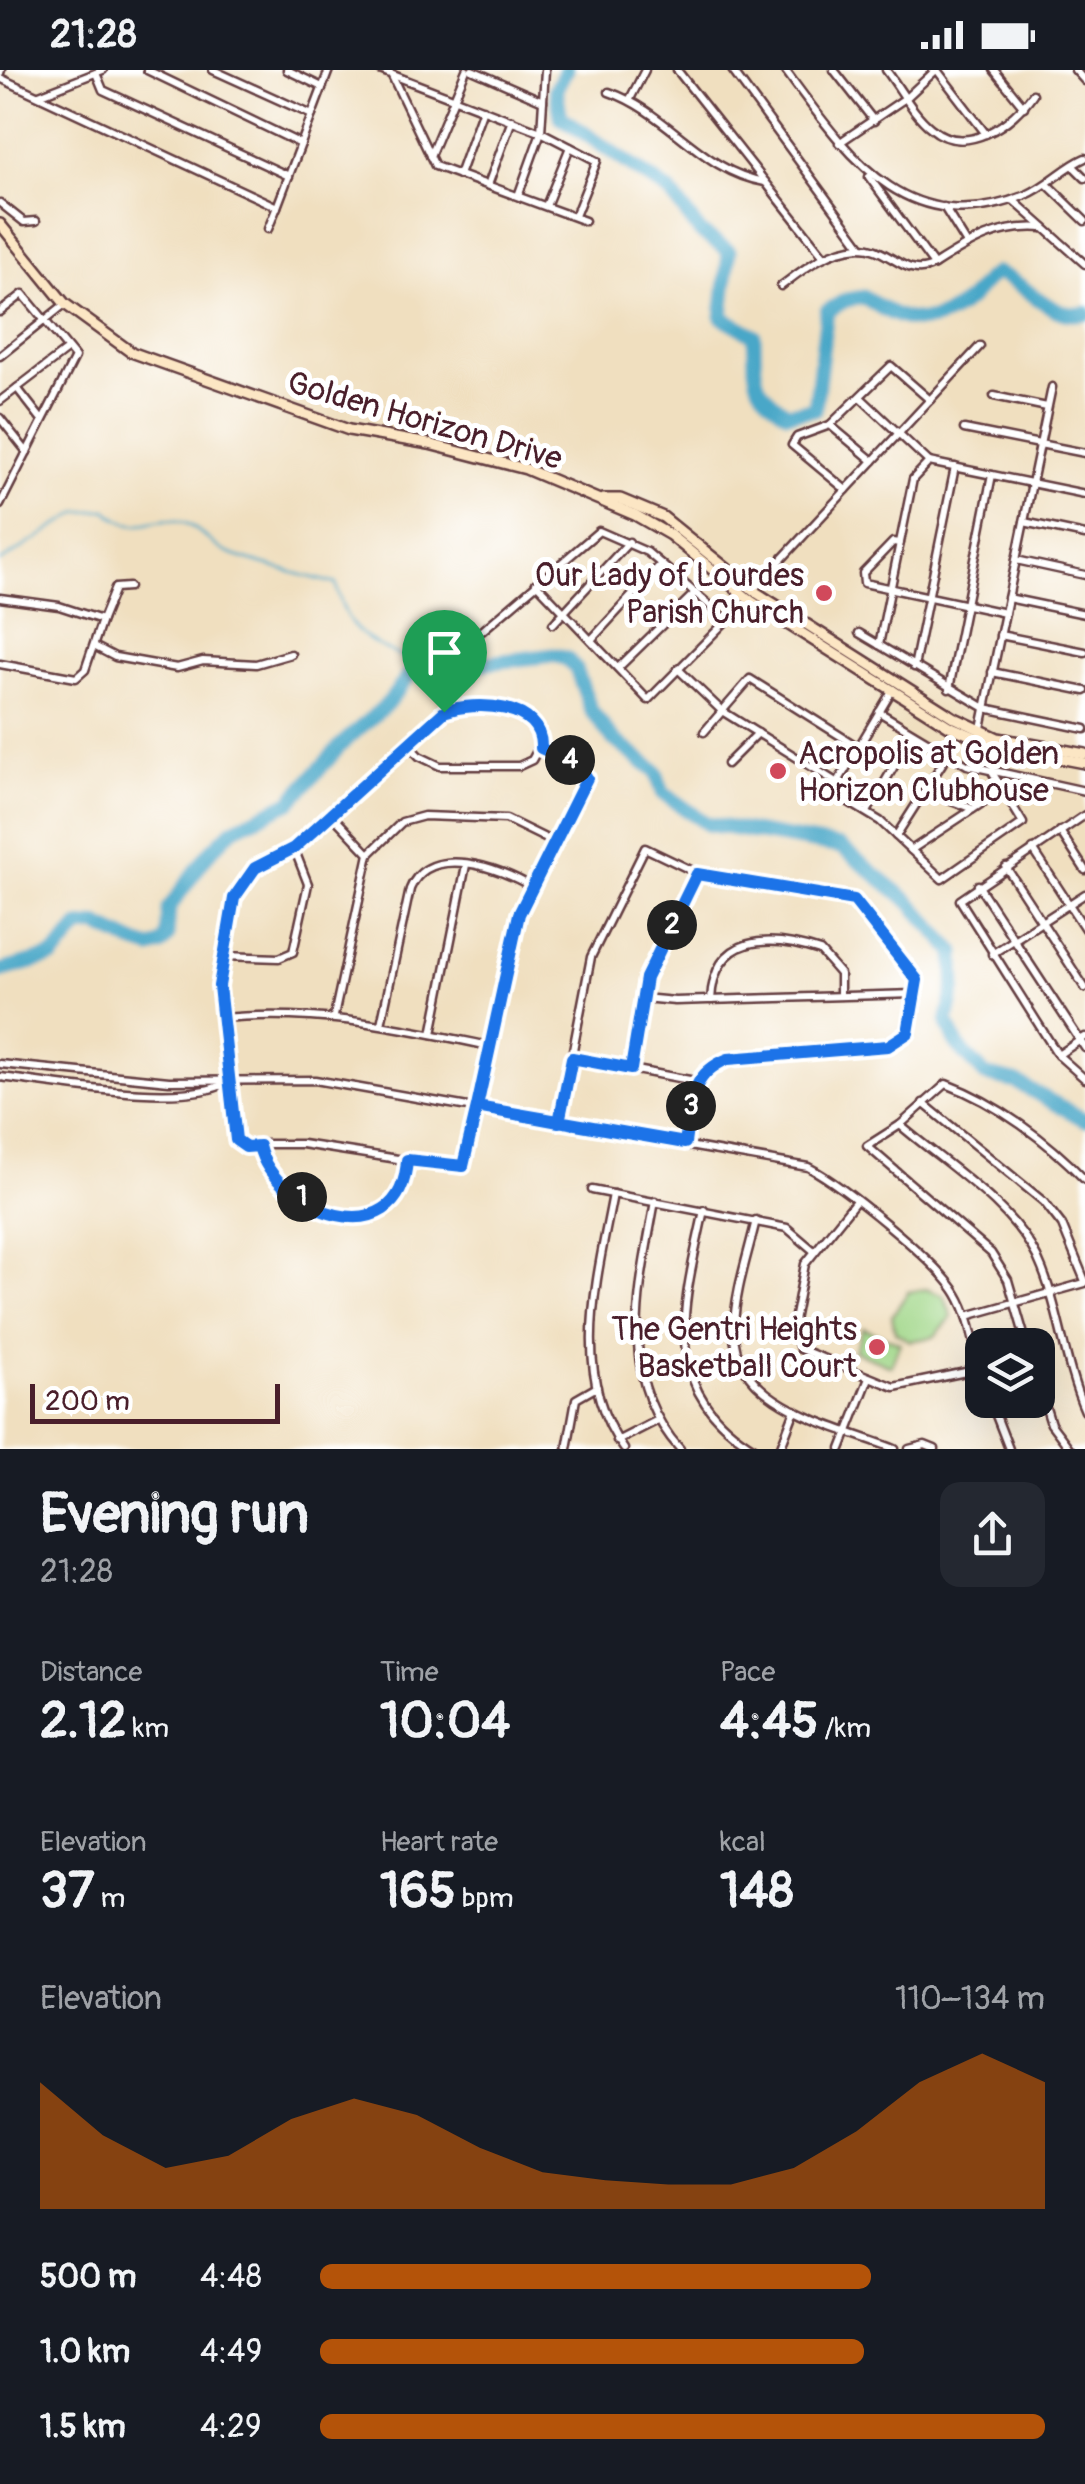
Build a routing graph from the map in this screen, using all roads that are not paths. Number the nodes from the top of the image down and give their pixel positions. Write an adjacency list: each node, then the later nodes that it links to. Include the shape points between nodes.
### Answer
1 (148, 70): 37 (street)
2 (213, 70): 31 (street)
3 (287, 70): 21 (street)
4 (329, 70): 21 (street)
5 (380, 70): 19 (street)
6 (469, 70): 26 (street); 28 (street)
7 (545, 70): 28 (street)
8 (646, 70): 27 (street)
9 (677, 70): 46 (street)
10 (732, 70): 63 (street)
11 (784, 70): 36 (street)
12 (834, 70): 33 (street)
13 (886, 70): 25 (street)
14 (936, 70): 25 (street); 35 (street)
15 (994, 70): 29 (street)
16 (1075, 70): 20 (street)
17 (99, 71): 24 (street); 44 (street, via 103,90)
18 (0, 74): 24 (street)
19 (391, 74): 26 (street); 39 (street)
20 (1085, 81)
21 (322, 87): 31 (street)
22 (609, 92): 27 (street)
23 (1033, 94): 29 (street)
24 (38, 95): 54 (street)
25 (907, 97): 33 (street); 35 (street, via 930,128 948,138)
26 (454, 98): 30 (street); 39 (street)
27 (630, 99): 46 (street, via 715,165)
28 (543, 100): 34 (street)
29 (1024, 107): 35 (street)
30 (483, 109): 32 (street); 43 (street)
31 (312, 115): 37 (street)
32 (512, 120): 34 (street); 48 (street)
33 (874, 121): 36 (street)
34 (541, 132): 38 (street); 49 (street)
35 (986, 134)
36 (839, 142): 42 (street)
37 (300, 144): 44 (street)
38 (570, 147): 52 (street); 55 (street, via 597,161)
39 (430, 156): 43 (street, via 435,166)
40 (1085, 158): 41 (street)
41 (1073, 166): 45 (street); 47 (street)
42 (865, 172): 53 (street); 66 (street)
43 (459, 174): 48 (street)
44 (289, 176): 54 (street)
45 (1085, 178)
46 (767, 182): 64 (street)
47 (1047, 184): 50 (street); 56 (street)
48 (487, 185): 49 (street)
49 (518, 196): 52 (street)
50 (1013, 200): 53 (street); 60 (street)
51 (0, 202): 57 (street, via 24,222)
52 (546, 206): 55 (street)
53 (944, 206): 62 (street)
54 (277, 207): 61 (street)
55 (574, 217): 58 (street)
56 (1085, 220)
57 (36, 221)
58 (585, 221)
59 (0, 224): 68 (street, Golden Horizon Drive)
60 (1044, 228): 62 (street, via 1016,226); 65 (street)
61 (268, 229)
62 (967, 244): 66 (street)
63 (862, 246): 64 (street); 66 (street, via 905,268)
64 (823, 256): 67 (street)
65 (1085, 264)
66 (934, 265)
67 (781, 286)
68 (65, 304): 70 (street); 98 (street, Golden Horizon Drive, via 130,352 350,430 526,469)
69 (0, 312): 70 (street, via 23,294)
70 (45, 321): 72 (street); 73 (street)
71 (980, 346): 78 (street)
72 (68, 348): 75 (street); 82 (street, via 75,357)
73 (0, 356)
74 (1052, 387): 80 (street)
75 (17, 388): 79 (street); 82 (street)
76 (994, 396): 80 (street)
77 (861, 398): 78 (street, via 891,366); 83 (street); 85 (street)
78 (930, 400): 85 (street)
79 (0, 401)
80 (1048, 407): 86 (street)
81 (0, 418): 87 (street)
82 (42, 420): 87 (street)
83 (830, 425): 89 (street); 96 (street, via 792,445)
84 (964, 429): 86 (street)
85 (901, 431): 89 (street); 90 (street)
86 (1040, 444): 88 (street); 94 (street)
87 (27, 452): 95 (street)
88 (1085, 453)
89 (873, 461): 96 (street)
90 (930, 462): 91 (street); 103 (street, via 913,479)
91 (954, 467): 92 (street); 112 (street)
92 (992, 475): 94 (street); 115 (street)
93 (0, 476): 95 (street)
94 (1032, 483): 97 (street); 100 (street)
95 (9, 487): 99 (street)
96 (846, 490): 110 (street)
97 (1085, 494)
98 (595, 499): 110 (street, Golden Horizon Drive, via 654,511); 136 (street, Golden Horizon Drive, via 658,526 751,601)
99 (1, 502)
100 (1024, 522): 101 (street); 104 (street)
101 (1085, 535)
102 (629, 542): 105 (street); 107 (street, via 594,531); 117 (street)
103 (900, 543): 109 (street); 109 (street, via 892,542 862,578)
104 (1016, 560): 106 (street); 114 (street)
105 (662, 564): 111 (street); 126 (street)
106 (1085, 575)
107 (536, 584): 117 (street); 123 (street)
108 (130, 586): 120 (street, via 115,588)
109 (891, 589): 112 (street); 127 (street)
110 (753, 590): 136 (street, Golden Horizon Drive)
111 (696, 592): 121 (street); 133 (street)
112 (928, 597): 115 (street); 132 (street)
113 (0, 598): 120 (street)
114 (1008, 598): 118 (street); 119 (street)
115 (966, 604): 118 (street); 137 (street)
116 (741, 606): 121 (street)
117 (566, 613): 122 (street); 126 (street)
118 (1005, 613): 125 (street)
119 (1085, 614)
120 (102, 620): 128 (street)
121 (727, 620): 134 (street)
122 (553, 624)
123 (482, 631)
124 (859, 633): 127 (street)
125 (1000, 634): 129 (street); 135 (street)
126 (592, 640): 133 (street)
127 (879, 645): 132 (street)
128 (94, 646): 130 (street, via 115,657 177,668 203,661 256,664); 131 (street, via 76,678)
129 (1085, 652)
130 (291, 654)
131 (0, 664)
132 (914, 667): 137 (street)
133 (618, 668): 134 (street, via 648,700)
134 (678, 669): 140 (street)
135 (992, 672): 138 (street); 139 (street)
136 (894, 687): 141 (street); 145 (street, Golden Horizon Drive)
137 (948, 689): 139 (street)
138 (1085, 691)
139 (985, 708): 142 (street); 145 (street)
140 (722, 711): 143 (street); 144 (street); 148 (street, via 750,679)
141 (879, 712): 146 (street); 148 (street)
142 (1085, 729)
143 (704, 732)
144 (758, 733): 153 (street); 155 (street)
145 (975, 734): 150 (street, Golden Horizon Drive); 152 (street, Golden Horizon Drive)
146 (912, 736): 151 (street); 160 (street)
147 (407, 744): 149 (street, via 440,766 520,766); 149 (street, via 457,707 528,716); 161 (street)
148 (858, 746): 155 (street)
149 (541, 748): 165 (street, via 580,766 587,778)
150 (1085, 754)
151 (947, 756): 154 (street); 157 (street)
152 (1085, 762)
153 (727, 764)
154 (992, 772): 156 (street); 158 (street)
155 (836, 782): 160 (street, via 832,792)
156 (1002, 790): 159 (street); 168 (street, via 1023,823 942,878)
157 (926, 791): 159 (street); 164 (street)
158 (1085, 791)
159 (973, 809): 168 (street)
160 (867, 812): 164 (street)
161 (331, 814): 166 (street); 169 (street)
162 (1085, 815): 163 (street)
163 (1060, 830): 167 (street); 172 (street)
164 (896, 836): 168 (street)
165 (554, 843): 169 (street, via 506,819 424,816 402,822); 175 (street)
166 (294, 848): 182 (street, via 255,868 240,886); 182 (street, via 308,884 292,952 279,958)
167 (1033, 849): 171 (street); 177 (street)
168 (911, 850)
169 (369, 854): 188 (street)
170 (466, 865): 175 (street, via 496,867); 190 (street, via 426,867 413,880); 191 (street)
171 (1006, 867): 174 (street); 178 (street)
172 (1085, 870)
173 (697, 874): 185 (street, via 854,900 910,968); 186 (street, via 646,978); 195 (street, via 645,848 591,957)
174 (978, 885): 180 (street); 181 (street, via 960,900)
175 (532, 886): 193 (street, via 519,914)
176 (1085, 894): 177 (street)
177 (1069, 904): 178 (street); 179 (street)
178 (1042, 922): 180 (street); 183 (street)
179 (1085, 929)
180 (1014, 940): 181 (street); 192 (street)
181 (992, 954): 194 (street)
182 (223, 956): 189 (street)
183 (1085, 988)
184 (840, 993): 185 (street); 187 (street); 187 (street, via 840,974 820,951 749,943 731,948 720,961)
185 (915, 994): 200 (street, via 912,1023 898,1043 728,1059)
186 (643, 998): 187 (street); 197 (street)
187 (712, 1000)
188 (334, 1016): 189 (street); 190 (street)
189 (222, 1018): 201 (street)
190 (381, 1024): 191 (street)
191 (432, 1034): 193 (street)
192 (1083, 1042): 194 (street)
193 (490, 1046): 203 (street)
194 (1058, 1055): 199 (street)
195 (572, 1058): 197 (street); 204 (street)
196 (0, 1064): 201 (street)
197 (631, 1069): 200 (street)
198 (0, 1077): 201 (street, via 169,1092 212,1090)
199 (1085, 1079)
200 (696, 1080): 206 (street)
201 (227, 1082): 203 (street, via 315,1080); 207 (street, via 240,1144)
202 (923, 1103): 205 (street); 209 (street, via 946,1084 974,1094); 217 (street, via 1044,1202 1062,1226)
203 (477, 1107): 204 (street); 208 (street, via 463,1166)
204 (559, 1122): 206 (street)
205 (900, 1125): 218 (street, via 1014,1223); 219 (street, via 867,1146 991,1253)
206 (685, 1143): 213 (street, via 808,1168)
207 (259, 1146): 208 (street, via 302,1144); 208 (street, via 268,1173 325,1213 350,1220 379,1211 396,1196)
208 (407, 1160)
209 (1085, 1180)
210 (592, 1190): 211 (street)
211 (613, 1194): 212 (street); 225 (street, via 594,1301)
212 (656, 1201): 214 (street); 230 (street, via 635,1330 642,1378)
213 (856, 1202): 216 (street); 220 (street, via 945,1278)
214 (704, 1210): 215 (street); 236 (street, via 686,1294 686,1363 710,1410)
215 (756, 1220): 216 (street, via 786,1228); 226 (street, via 734,1340 750,1378)
216 (814, 1251): 224 (street, via 802,1274 793,1326 797,1343)
217 (1085, 1282): 218 (street)
218 (1051, 1293): 219 (street); 227 (street)
219 (1015, 1303): 220 (street); 222 (street)
220 (967, 1316): 221 (street)
221 (970, 1328)
222 (1022, 1328)
223 (965, 1376): 224 (street, via 906,1388)
224 (869, 1378): 231 (street)
225 (597, 1388): 232 (street); 233 (street, via 576,1399)
226 (795, 1410): 231 (street); 237 (street)
227 (1085, 1411)
228 (997, 1418): 242 (street)
229 (1048, 1418): 243 (street)
230 (658, 1420): 232 (street); 235 (street)
231 (848, 1431): 238 (street); 239 (street)
232 (618, 1441): 234 (street)
233 (567, 1449)
234 (624, 1449)
235 (680, 1449)
236 (756, 1449)
237 (780, 1449)
238 (841, 1449)
239 (895, 1449)
240 (909, 1449): 241 (street)
241 (935, 1449)
242 (1009, 1449)
243 (1070, 1449)

